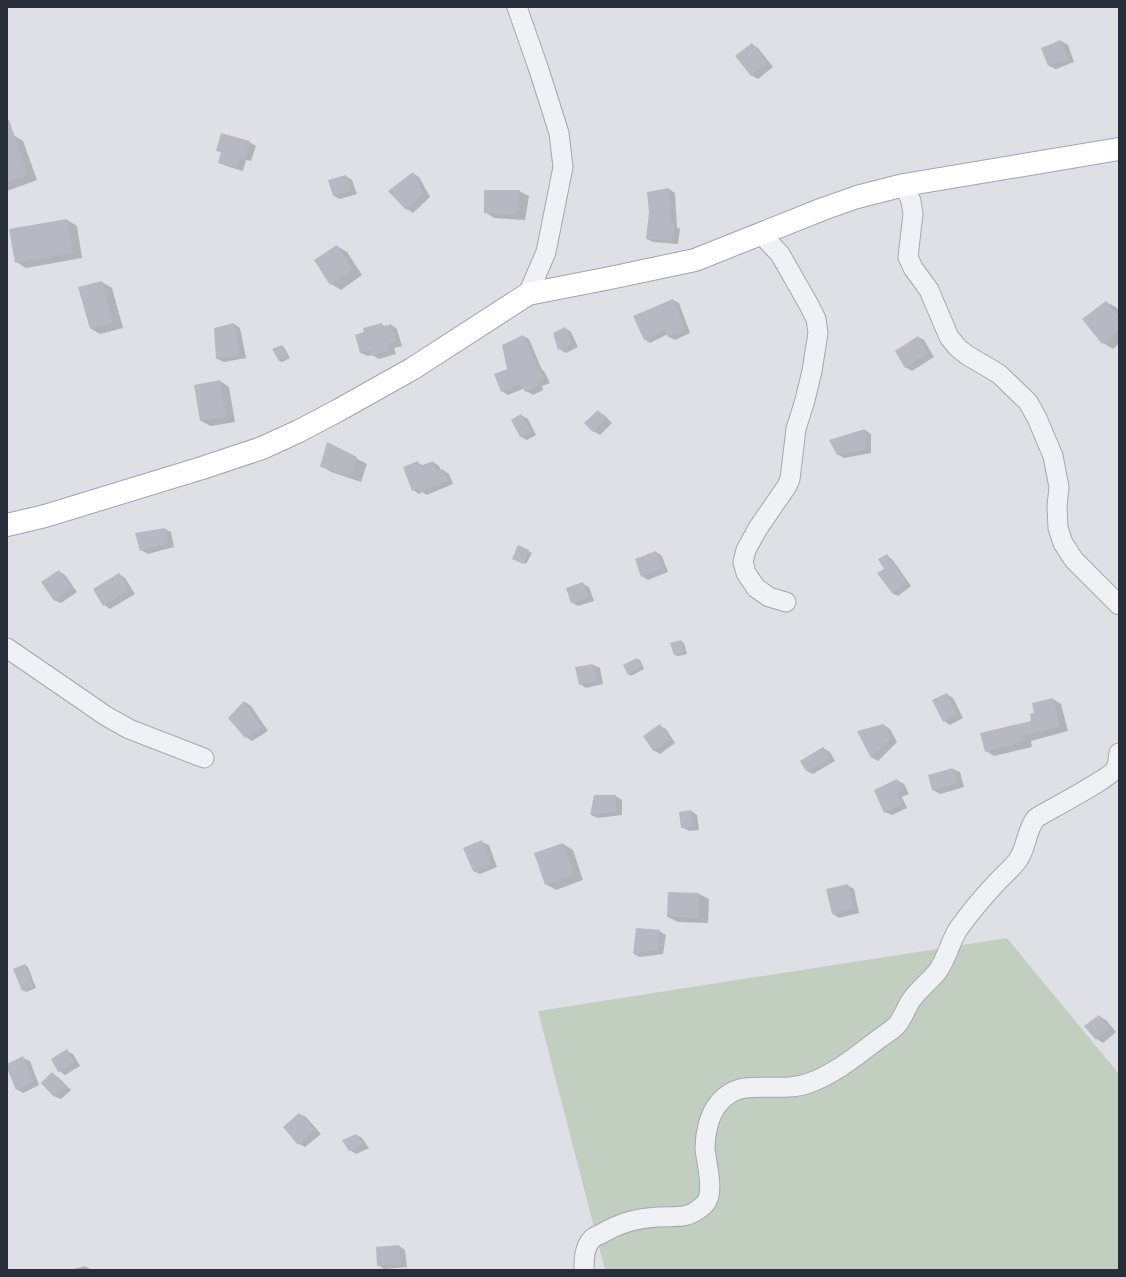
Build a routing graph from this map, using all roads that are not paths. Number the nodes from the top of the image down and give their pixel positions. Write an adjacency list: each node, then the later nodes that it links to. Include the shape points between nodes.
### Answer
1 (517, 7): 5 (street, via 559,133 563,167 546,252)
2 (1119, 149): 3 (main road)
3 (904, 185): 4 (main road, via 857,197); 8 (street, via 913,214 908,257 913,268 929,290 949,337 958,348 999,374 1028,402 1053,456 1059,487 1058,528 1063,543 1074,560)
4 (760, 234): 5 (main road, via 696,260); 7 (street, via 780,254 816,319 818,333 812,371 796,428 790,479 758,528 746,550 743,562 746,573 756,588 769,597)
5 (528, 294): 6 (main road, via 412,368 337,411 262,448 45,516)
6 (7, 525)
7 (786, 602)
8 (1119, 605)
9 (7, 648): 11 (street, via 129,729)
10 (1119, 753): 12 (street, via 1117,767 1113,772 1032,822 1024,850 1018,860 974,907 958,930 936,973 912,999 896,1026 852,1059 808,1083 796,1087 745,1088 727,1095 718,1104 707,1131 705,1148 710,1186 707,1202 691,1214 641,1218 607,1230 592,1239 586,1249)
11 (204, 758)
12 (584, 1270)

